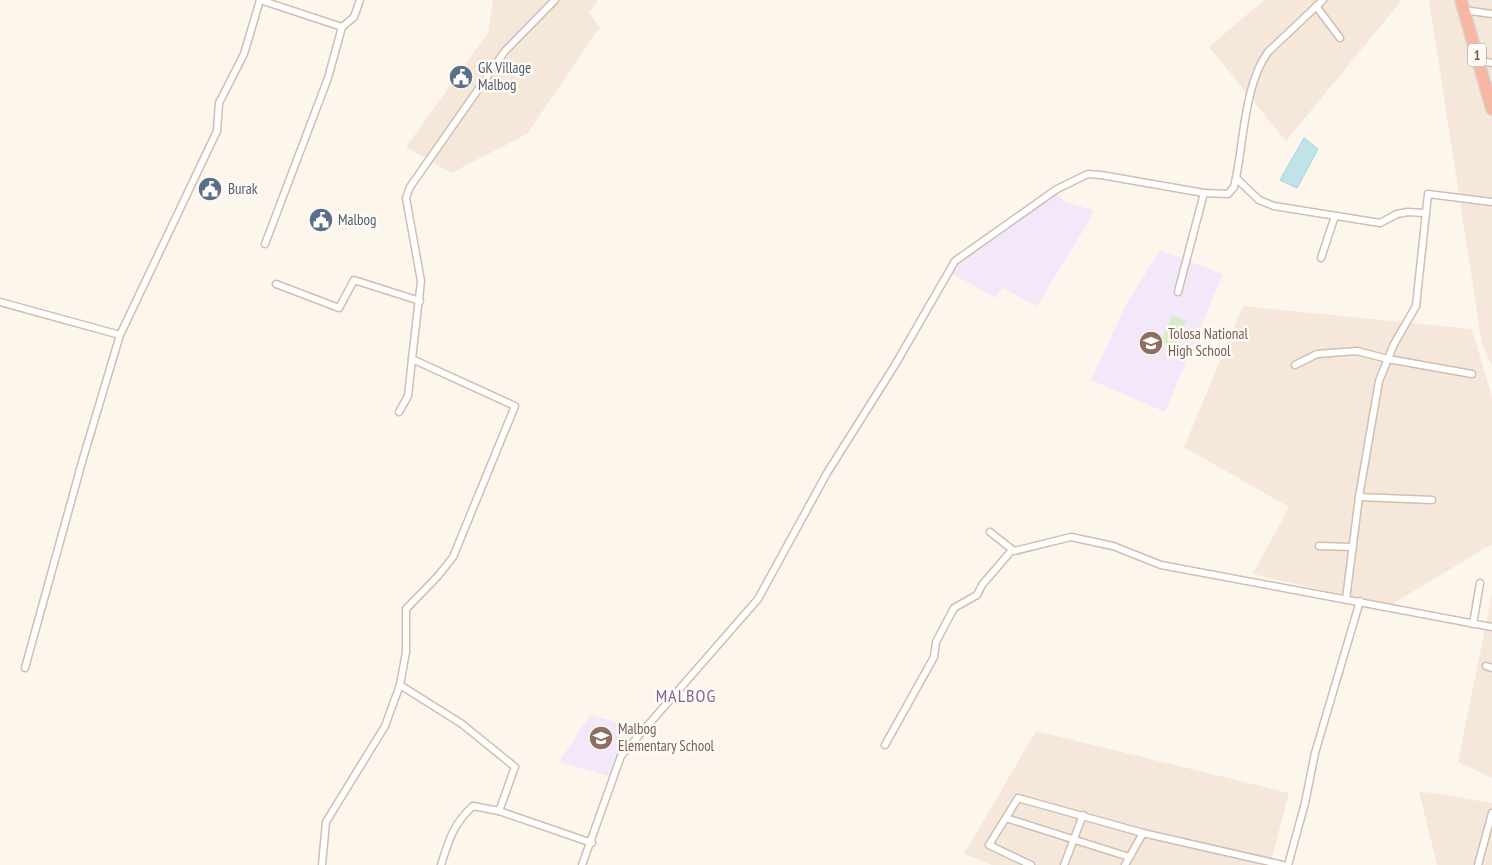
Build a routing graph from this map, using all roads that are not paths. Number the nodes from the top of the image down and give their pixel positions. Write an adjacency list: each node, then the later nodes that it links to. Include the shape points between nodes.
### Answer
1 (260, 0): 8 (street); 24 (street, via 244,54 219,103 217,131)
2 (360, 0): 8 (street, via 354,17)
3 (555, 0): 22 (street, via 505,51 410,187 406,198 422,281)
4 (1323, 0): 6 (street)
5 (1462, 5): 7 (street); 10 (highway, 1)
6 (1316, 6): 9 (street); 13 (street, via 1261,62 1252,90)
7 (1492, 14)
8 (342, 27): 18 (street, via 328,78)
9 (1340, 38)
10 (1478, 60): 11 (street); 12 (highway, 1)
11 (1492, 63)
12 (1492, 109)
13 (1236, 178): 14 (street, via 1228,194); 17 (street, via 1259,200 1274,206)
14 (1204, 193): 21 (street); 50 (street, via 1088,174 1057,189 955,261 827,473 758,600 622,756)
15 (1492, 202): 16 (street, via 1428,194)
16 (1424, 213): 17 (street, via 1397,214 1380,223); 26 (street, via 1416,306)
17 (1335, 216): 19 (street)
18 (265, 244)
19 (1321, 258)
20 (276, 284): 22 (street, via 339,308 354,280)
21 (1178, 292)
22 (420, 301): 25 (street)
23 (0, 302): 24 (street)
24 (120, 335): 41 (street)
25 (412, 359): 29 (street, via 408,396); 42 (street, via 515,406 453,557 406,609 406,652)
26 (1388, 359): 27 (street, via 1357,351 1335,351 1317,354); 28 (street); 30 (street, via 1379,381)
27 (1295, 365)
28 (1472, 374)
29 (399, 412)
30 (1359, 497): 31 (street); 34 (street)
31 (1432, 500)
32 (990, 532): 35 (street)
33 (1319, 546): 34 (street)
34 (1353, 547): 37 (street)
35 (1012, 550): 37 (street, via 1071,537 1113,546 1161,565); 43 (street, via 994,569 977,595 954,608 936,642 934,657)
36 (1480, 582): 39 (street)
37 (1346, 599): 38 (street)
38 (1360, 601): 39 (street); 59 (street, via 1315,753)
39 (1473, 624): 40 (street)
40 (1492, 627)
41 (25, 668)
42 (400, 685): 44 (street, via 462,724 516,767); 52 (street, via 385,726 326,822)
43 (885, 745)
44 (498, 811): 50 (street); 53 (street, via 473,806 460,818 453,828)
45 (1492, 813): 60 (street)
46 (1083, 815): 47 (street, via 1018,798); 48 (street); 49 (street)
47 (1006, 818): 49 (street); 55 (street, via 989,845)
48 (1142, 833): 51 (street); 58 (street)
49 (1075, 839): 51 (street); 56 (street)
50 (592, 843): 54 (street)
51 (1129, 857): 57 (street)
52 (322, 865)
53 (441, 865)
54 (582, 865)
55 (1031, 865)
56 (1064, 865)
57 (1125, 865)
58 (1283, 865)
59 (1288, 865)
60 (1478, 865)

